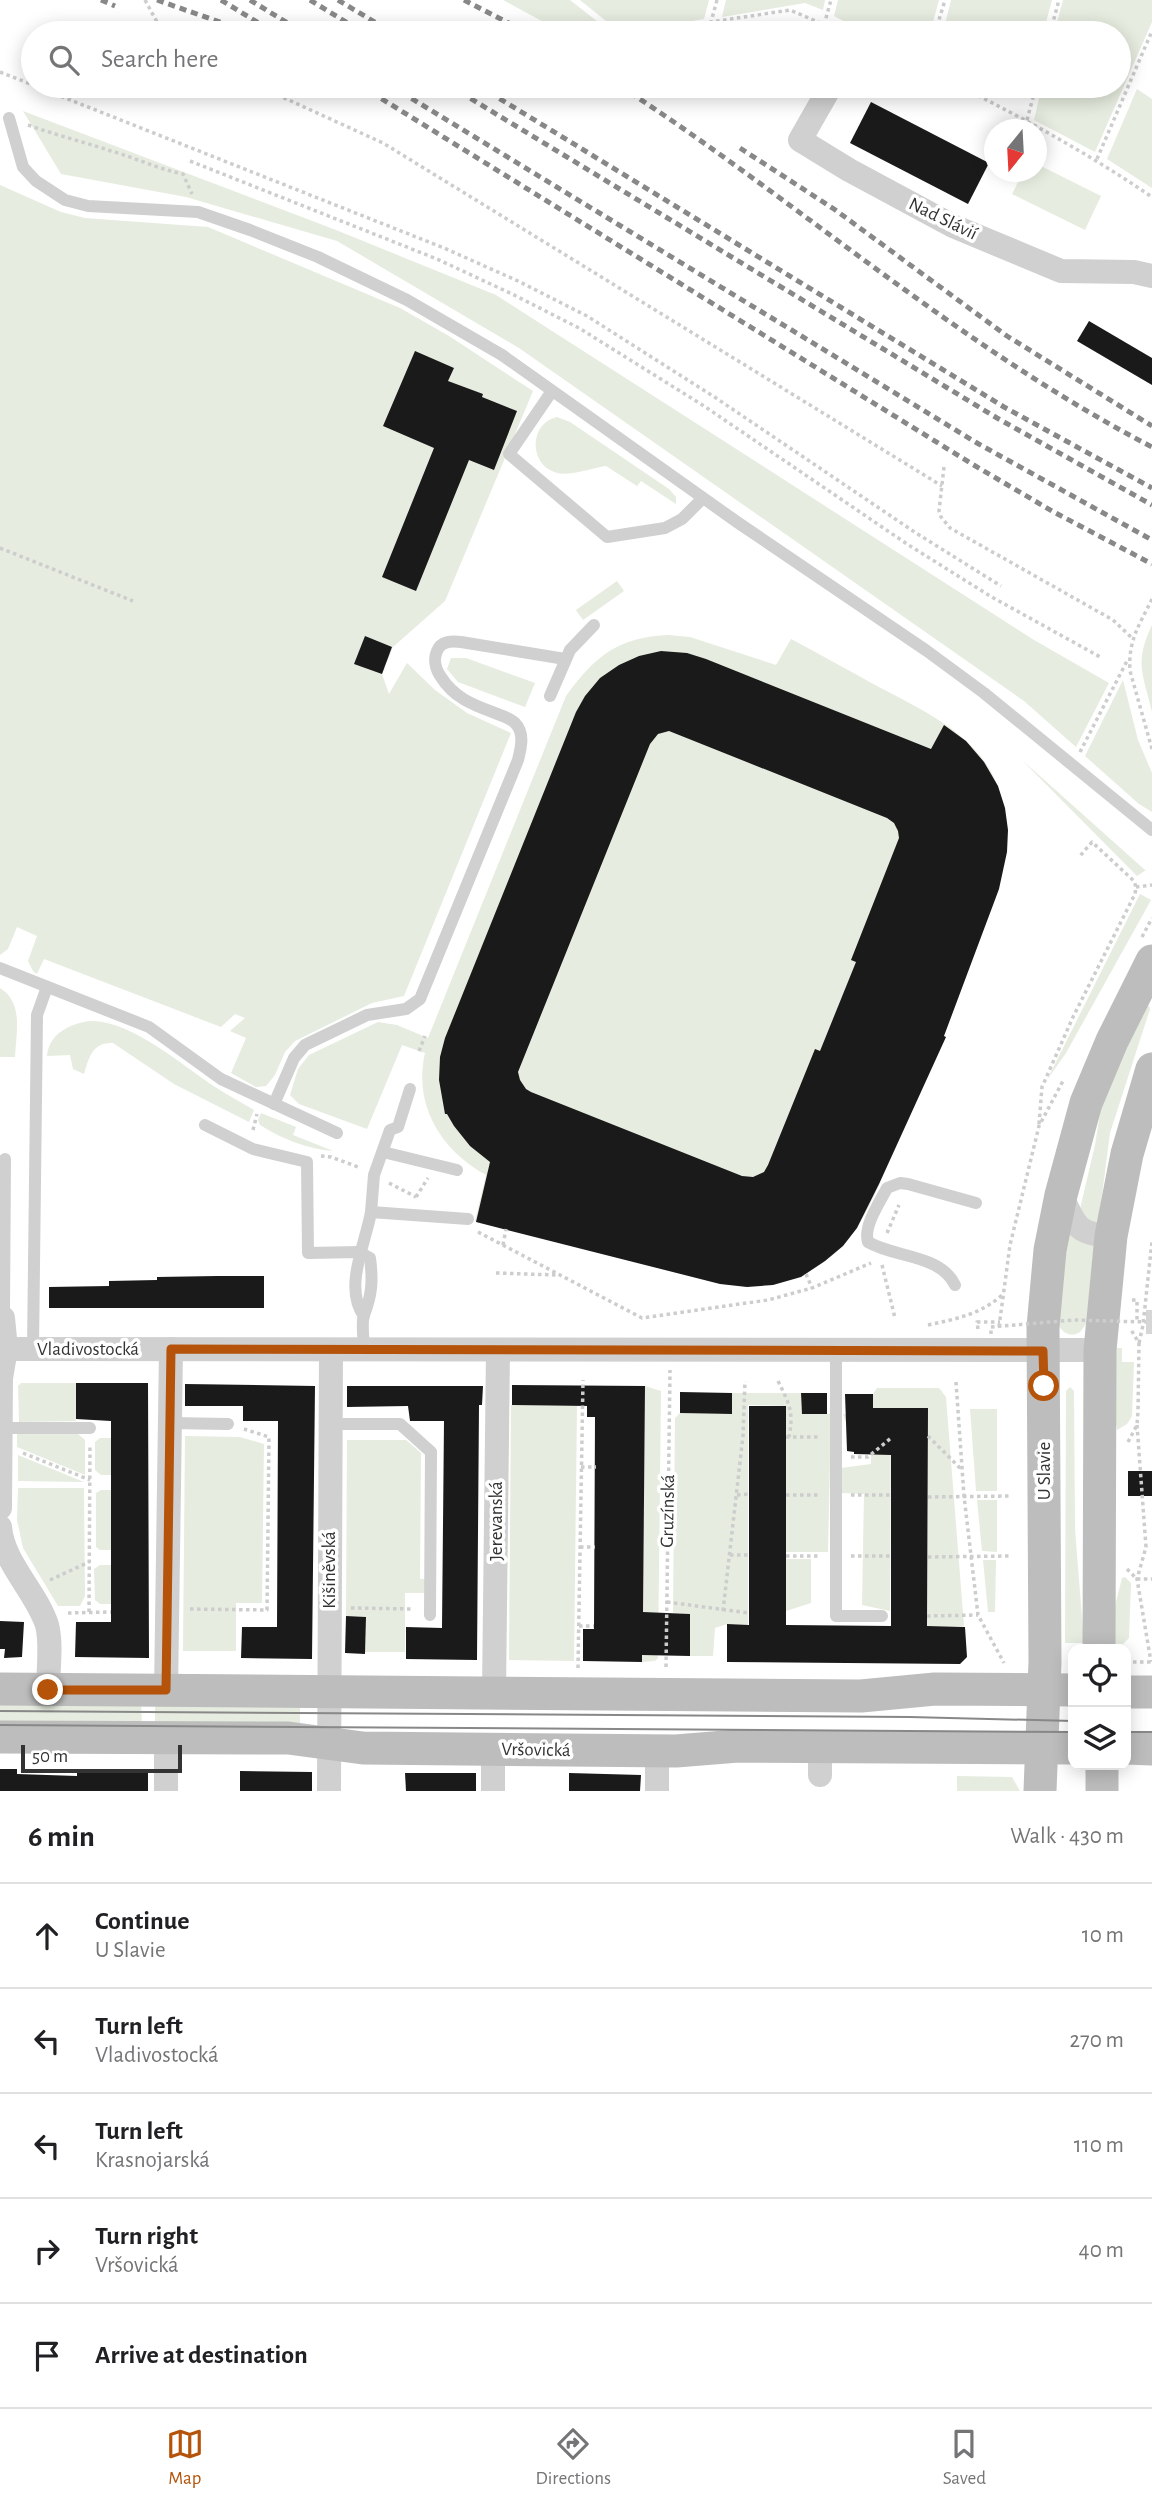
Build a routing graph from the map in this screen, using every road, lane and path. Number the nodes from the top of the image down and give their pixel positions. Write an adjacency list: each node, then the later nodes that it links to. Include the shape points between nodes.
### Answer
1 (145, 0): 6 (path)
2 (717, 0): 7 (path)
3 (831, 0): 10 (path)
4 (945, 0): 11 (path)
5 (1059, 0): 12 (path)
6 (156, 21)
7 (711, 21)
8 (718, 21): 9 (path, via 790,10)
9 (815, 21)
10 (825, 21)
11 (939, 21)
12 (1053, 21)
13 (1152, 31): 16 (path)
14 (0, 72): 15 (path)
15 (21, 80)
16 (1131, 80)
17 (67, 98): 37 (path, via 444,248 587,316)
18 (284, 98): 34 (path, via 383,143)
19 (824, 98): 31 (street, Nad Slávií, via 800,140 849,170 953,226 1061,271)
20 (983, 98): 24 (path)
21 (1033, 98): 25 (path)
22 (1123, 98): 27 (path)
23 (9, 118): 29 (path, via 183,174); 32 (lane, via 23,167 55,196 88,206 198,212 250,230 407,300 502,355)
24 (1025, 119)
25 (1027, 119)
26 (1047, 131): 27 (path)
27 (1097, 159): 30 (path)
28 (190, 161): 43 (path, via 437,259 579,328 943,567)
29 (187, 181)
30 (1152, 197)
31 (1152, 276)
32 (552, 391): 35 (lane); 35 (lane, via 509,454 607,537 665,528)
33 (944, 467): 34 (path)
34 (942, 486): 41 (path, via 939,511 950,528 1113,620)
35 (703, 498): 47 (lane, via 928,651)
36 (0, 548): 39 (path)
37 (1001, 586)
38 (1152, 599): 41 (path)
39 (133, 601)
40 (594, 625): 44 (lane)
41 (1132, 638): 42 (path)
42 (1129, 657): 46 (path); 47 (path)
43 (1102, 658)
44 (565, 659): 45 (lane); 60 (lane, via 451,641 439,647 436,667 447,687 519,728 522,747 518,760 420,999 407,1010 368,1015 305,1045 294,1058)
45 (550, 696)
46 (1152, 749)
47 (1070, 765): 48 (lane)
48 (1152, 830)
49 (1080, 856): 51 (path, via 1092,842)
50 (1152, 885): 51 (path)
51 (1136, 887): 64 (path, via 1042,1087)
52 (1152, 961): 72 (main road, U Slavie, via 1094,1083)
53 (0, 968): 54 (lane)
54 (47, 987): 60 (lane, via 149,1027 221,1079); 103 (lane, via 37,1015)
55 (425, 1036): 56 (path)
56 (419, 1051)
57 (1152, 1069): 78 (main road, via 1127,1154)
58 (1066, 1075): 64 (path)
59 (410, 1089): 66 (lane, via 398,1127 390,1130)
60 (274, 1104): 65 (lane)
61 (258, 1111): 63 (path)
62 (205, 1125): 82 (lane, via 253,1149 307,1162 308,1253)
63 (253, 1126)
64 (1039, 1126): 90 (path)
65 (337, 1133)
66 (383, 1152): 69 (lane); 70 (lane)
67 (331, 1157): 70 (path)
68 (5, 1159): 103 (lane, via 4,1309)
69 (457, 1170)
70 (374, 1175): 74 (lane); 75 (path)
71 (904, 1194): 80 (path)
72 (1060, 1195): 78 (street, via 1081,1230); 111 (main road, U Slavie, via 1045,1291)
73 (976, 1203): 88 (lane, via 900,1183 887,1188 867,1229 868,1242 939,1267)
74 (371, 1212): 75 (lane); 82 (lane)
75 (446, 1216): 76 (lane); 81 (path)
76 (468, 1219)
77 (506, 1229): 81 (path)
78 (1111, 1237): 108 (main road)
79 (1152, 1241): 98 (path)
80 (883, 1242)
81 (503, 1245): 87 (path)
82 (359, 1252): 106 (lane, via 370,1258 372,1272)
83 (879, 1253): 94 (path)
84 (875, 1260): 89 (path)
85 (496, 1273): 87 (path)
86 (806, 1273): 89 (path)
87 (561, 1275): 89 (path, via 642,1318 740,1305)
88 (955, 1284)
89 (812, 1288)
90 (1003, 1294): 97 (path); 99 (path, via 977,1312)
91 (1130, 1303): 96 (path, via 1137,1300)
92 (0, 1316): 103 (street)
93 (1130, 1316): 102 (path, via 1130,1329)
94 (895, 1318)
95 (989, 1321): 97 (path)
96 (1138, 1321): 98 (path, bridge); 101 (path, bridge, via 1074,1320 991,1327)
97 (1000, 1322): 100 (path)
98 (1145, 1323): 102 (path)
99 (926, 1326)
100 (999, 1330)
101 (991, 1334)
102 (1139, 1343): 119 (path)
103 (12, 1349): 104 (street, Vladivostocká); 121 (street, via 1,1378)
104 (171, 1349): 105 (street, Vladivostocká); 116 (street)
105 (331, 1350): 106 (street, Vladivostocká); 118 (street, Kišiněvská)
106 (364, 1350): 107 (street, Vladivostocká)
107 (498, 1350): 109 (street, Vladivostocká); 179 (street, Jerevanská)
108 (1100, 1350): 111 (street, Vladivostocká); 167 (main road)
109 (670, 1351): 110 (street, Vladivostocká); 152 (path, Gruzínská)
110 (836, 1351): 111 (street, Vladivostocká); 125 (lane)
111 (1043, 1351): 178 (main road, U Slavie)
112 (583, 1380): 129 (path)
113 (745, 1381): 122 (path)
114 (778, 1381): 125 (path, via 791,1406 787,1437)
115 (956, 1382): 131 (path)
116 (170, 1423): 117 (lane); 154 (street)
117 (228, 1424): 154 (path, via 269,1437 267,1610)
118 (330, 1424): 161 (lane, via 400,1424 431,1452); 177 (street, Kišiněvská)
119 (1137, 1425): 127 (path); 150 (path, via 1146,1547)
120 (90, 1427): 121 (lane); 132 (path)
121 (1, 1436): 132 (path); 138 (street)
122 (743, 1436): 123 (path); 134 (path)
123 (749, 1436)
124 (928, 1436): 131 (path)
125 (836, 1437): 128 (lane)
126 (891, 1438): 128 (path, via 868,1457)
127 (1127, 1444)
128 (836, 1457): 163 (lane, via 836,1616)
129 (581, 1467): 130 (path); 140 (path)
130 (596, 1467)
131 (962, 1471): 135 (path)
132 (90, 1480): 147 (path)
133 (749, 1494): 134 (path)
134 (737, 1495): 142 (path)
135 (964, 1496): 136 (path); 137 (path); 146 (path)
136 (1011, 1496)
137 (928, 1497)
138 (0, 1508)
139 (0, 1527): 151 (street, via 4,1546)
140 (580, 1547): 141 (path); 165 (path)
141 (595, 1547)
142 (730, 1555): 143 (path); 156 (path)
143 (748, 1555)
144 (1010, 1556): 146 (path)
145 (928, 1557): 146 (path)
146 (970, 1557): 162 (path)
147 (89, 1562): 151 (path); 157 (path)
148 (1122, 1565): 150 (path)
149 (1152, 1578): 150 (path)
150 (1137, 1579): 172 (path)
151 (29, 1589): 159 (street)
152 (667, 1602): 156 (path); 171 (path, Gruzínská)
153 (343, 1608): 155 (path)
154 (167, 1609): 176 (street)
155 (414, 1609)
156 (723, 1611): 160 (path)
157 (89, 1612): 158 (path); 159 (path)
158 (111, 1612)
159 (42, 1613): 175 (street, via 48,1636)
160 (749, 1613)
161 (429, 1615)
162 (978, 1615): 164 (path); 168 (path)
163 (881, 1616)
164 (927, 1616)
165 (579, 1626): 166 (path); 170 (path)
166 (594, 1626)
167 (1099, 1644)
168 (1005, 1664)
169 (1131, 1664): 172 (path)
170 (578, 1669)
171 (666, 1671)
172 (1152, 1672): 173 (main road)
173 (1131, 1688)
174 (0, 1689): 175 (main road)
175 (48, 1690): 176 (main road)
176 (166, 1690): 177 (main road)
177 (328, 1690): 179 (main road); 182 (street, Kišiněvská)
178 (1059, 1690): 179 (main road, via 935,1689 861,1696); 183 (main road, U Slavie)
179 (495, 1692)
180 (0, 1737): 181 (main road, Vršovická)
181 (166, 1737): 182 (main road, Vršovická, via 288,1738); 189 (street)
182 (329, 1744): 185 (main road, Vršovická); 190 (street, Kišiněvská)
183 (1057, 1748): 187 (main road, Vršovická, via 820,1761 738,1746); 193 (main road, U Slavie)
184 (1131, 1748): 186 (main road)
185 (493, 1749): 187 (main road, Vršovická); 191 (street)
186 (1152, 1749)
187 (657, 1751): 192 (street)
188 (1102, 1770): 194 (main road)
189 (166, 1791)
190 (329, 1791)
191 (493, 1791)
192 (657, 1791)
193 (1040, 1791)
194 (1102, 1791)

